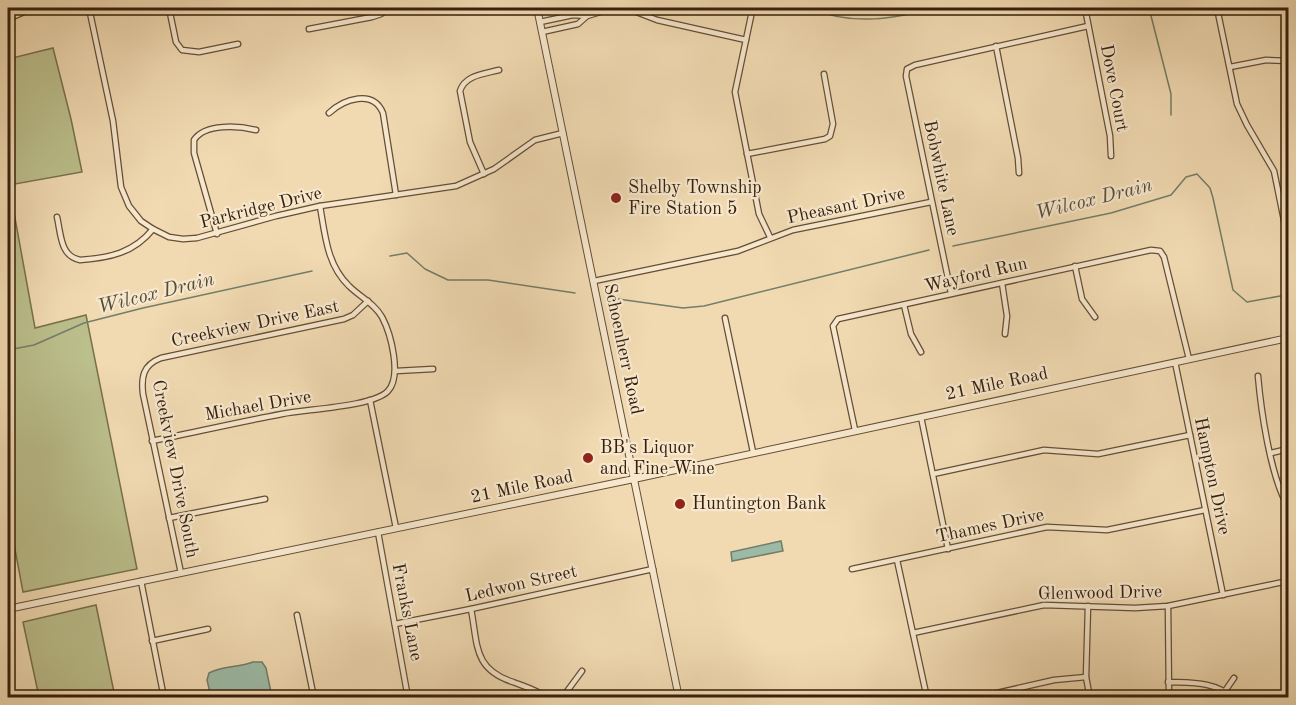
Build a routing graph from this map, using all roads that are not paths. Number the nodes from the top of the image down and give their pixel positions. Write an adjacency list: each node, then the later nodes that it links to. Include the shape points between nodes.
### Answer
1 (33, 8): 10 (street)
2 (89, 8): 33 (street, Parkridge Drive, via 113,121 120,187 134,213)
3 (169, 8): 16 (street, via 176,42 182,50 200,52)
4 (389, 8): 13 (street, via 372,17)
5 (537, 8): 11 (street, Schoenherr Road)
6 (751, 8): 15 (street)
7 (1085, 8): 12 (street, Dove Court)
8 (1217, 8): 19 (street)
9 (587, 16): 11 (street); 14 (street, via 578,24); 15 (street, via 626,8 657,20)
10 (8, 19)
11 (540, 22): 14 (street, Schoenherr Road)
12 (1088, 26): 17 (street); 26 (street, Dove Court)
13 (309, 28)
14 (542, 32): 24 (street, Schoenherr Road)
15 (746, 40): 25 (street, via 735,92)
16 (238, 44)
17 (996, 46): 27 (street); 30 (street, Bobwhite Lane, via 907,69)
18 (1288, 61): 19 (street, via 1266,60)
19 (1230, 67): 34 (street, via 1242,117 1274,171)
20 (499, 70): 28 (street, via 470,78 460,91 470,142)
21 (824, 74): 25 (street, via 832,134 825,139)
22 (329, 113): 29 (street, via 338,104 363,98 380,106)
23 (256, 130): 35 (street, via 229,126 202,132 194,140 194,153)
24 (563, 133): 28 (street, Parkridge Drive, via 531,142); 39 (street, Schoenherr Road)
25 (747, 154): 36 (street, via 759,214)
26 (1111, 156)
27 (1019, 173)
28 (484, 174): 29 (street, Parkridge Drive, via 456,186)
29 (396, 195): 31 (street, Parkridge Drive)
30 (931, 202): 36 (street, Pheasant Drive); 41 (street, Bobwhite Lane)
31 (320, 206): 35 (street, Parkridge Drive); 42 (street, via 334,268)
32 (57, 217): 33 (street, via 66,252 80,260 130,250)
33 (153, 230): 35 (street, Parkridge Drive, via 183,239)
34 (1288, 231): 37 (street)
35 (217, 234)
36 (770, 237): 39 (street, Pheasant Drive, via 738,251)
37 (1288, 240)
38 (1075, 266): 40 (street, Wayford Run); 44 (street, via 1082,299); 49 (street, Wayford Run, via 1160,251)
39 (594, 282): 64 (street, Schoenherr Road)
40 (1002, 283): 41 (street, Wayford Run); 46 (street, via 1007,316)
41 (951, 293): 43 (street, Wayford Run)
42 (368, 301): 51 (street, Creekview Drive East, via 344,319 161,358); 53 (street, via 385,324)
43 (904, 305): 48 (street, via 911,334); 57 (street, Wayford Run, via 838,319 833,326)
44 (1095, 317)
45 (725, 318): 61 (street)
46 (1005, 334)
47 (1288, 338): 49 (street, 21 Mile Road)
48 (921, 352)
49 (1189, 359): 50 (street, 21 Mile Road)
50 (1175, 362): 56 (street, 21 Mile Road); 58 (street, Hampton Drive)
51 (145, 369): 59 (street, Creekview Drive South, via 142,384)
52 (433, 369): 53 (street)
53 (396, 371): 55 (street, via 390,389)
54 (1258, 376): 62 (street)
55 (370, 400): 59 (street, Michael Drive, via 284,413); 69 (street)
56 (921, 416): 57 (street, 21 Mile Road); 63 (street)
57 (855, 430): 61 (street, 21 Mile Road)
58 (1190, 435): 63 (street, via 1098,454 1044,450); 67 (street, Hampton Drive)
59 (152, 441): 68 (street, Creekview Drive South)
60 (1288, 449): 62 (street)
61 (753, 452): 64 (street, 21 Mile Road)
62 (1271, 453): 66 (street, via 1278,488)
63 (933, 474): 71 (street)
64 (634, 479): 69 (street, 21 Mile Road); 73 (street, Schoenherr Road)
65 (265, 499): 68 (street)
66 (1286, 502)
67 (1206, 510): 71 (street, Thames Drive, via 1107,530 1047,527); 78 (street, Hampton Drive)
68 (169, 518): 75 (street, Creekview Drive South)
69 (396, 528): 70 (street, 21 Mile Road)
70 (378, 532): 75 (street, 21 Mile Road); 84 (street, Franks Lane)
71 (948, 549): 72 (street, Thames Drive)
72 (897, 560): 74 (street, Thames Drive); 86 (street)
73 (653, 569): 82 (street, Ledwon Street); 98 (street, Schoenherr Road)
74 (852, 569)
75 (181, 573): 77 (street, 21 Mile Road)
76 (1288, 581): 78 (street, Glenwood Drive)
77 (141, 582): 81 (street, 21 Mile Road); 87 (street)
78 (1223, 595): 80 (street, Glenwood Drive)
79 (1088, 606): 80 (street, Glenwood Drive); 86 (street, Glenwood Drive, via 1037,606); 89 (street)
80 (1168, 606): 91 (street)
81 (8, 609)
82 (471, 609): 84 (street, Ledwon Street); 96 (street, via 485,667)
83 (297, 615): 94 (street)
84 (395, 624): 95 (street, Franks Lane)
85 (208, 629): 87 (street)
86 (913, 633): 99 (street)
87 (152, 641): 93 (street)
88 (582, 671): 97 (street)
89 (1086, 677): 100 (street); 101 (street)
90 (1234, 678): 92 (street)
91 (1168, 682): 92 (street, via 1205,684); 102 (street)
92 (1225, 691): 103 (street)
93 (164, 698)
94 (314, 698)
95 (408, 698)
96 (548, 698)
97 (562, 698)
98 (679, 698)
99 (927, 698)
100 (975, 698)
101 (1090, 698)
102 (1169, 698)
103 (1233, 698)

